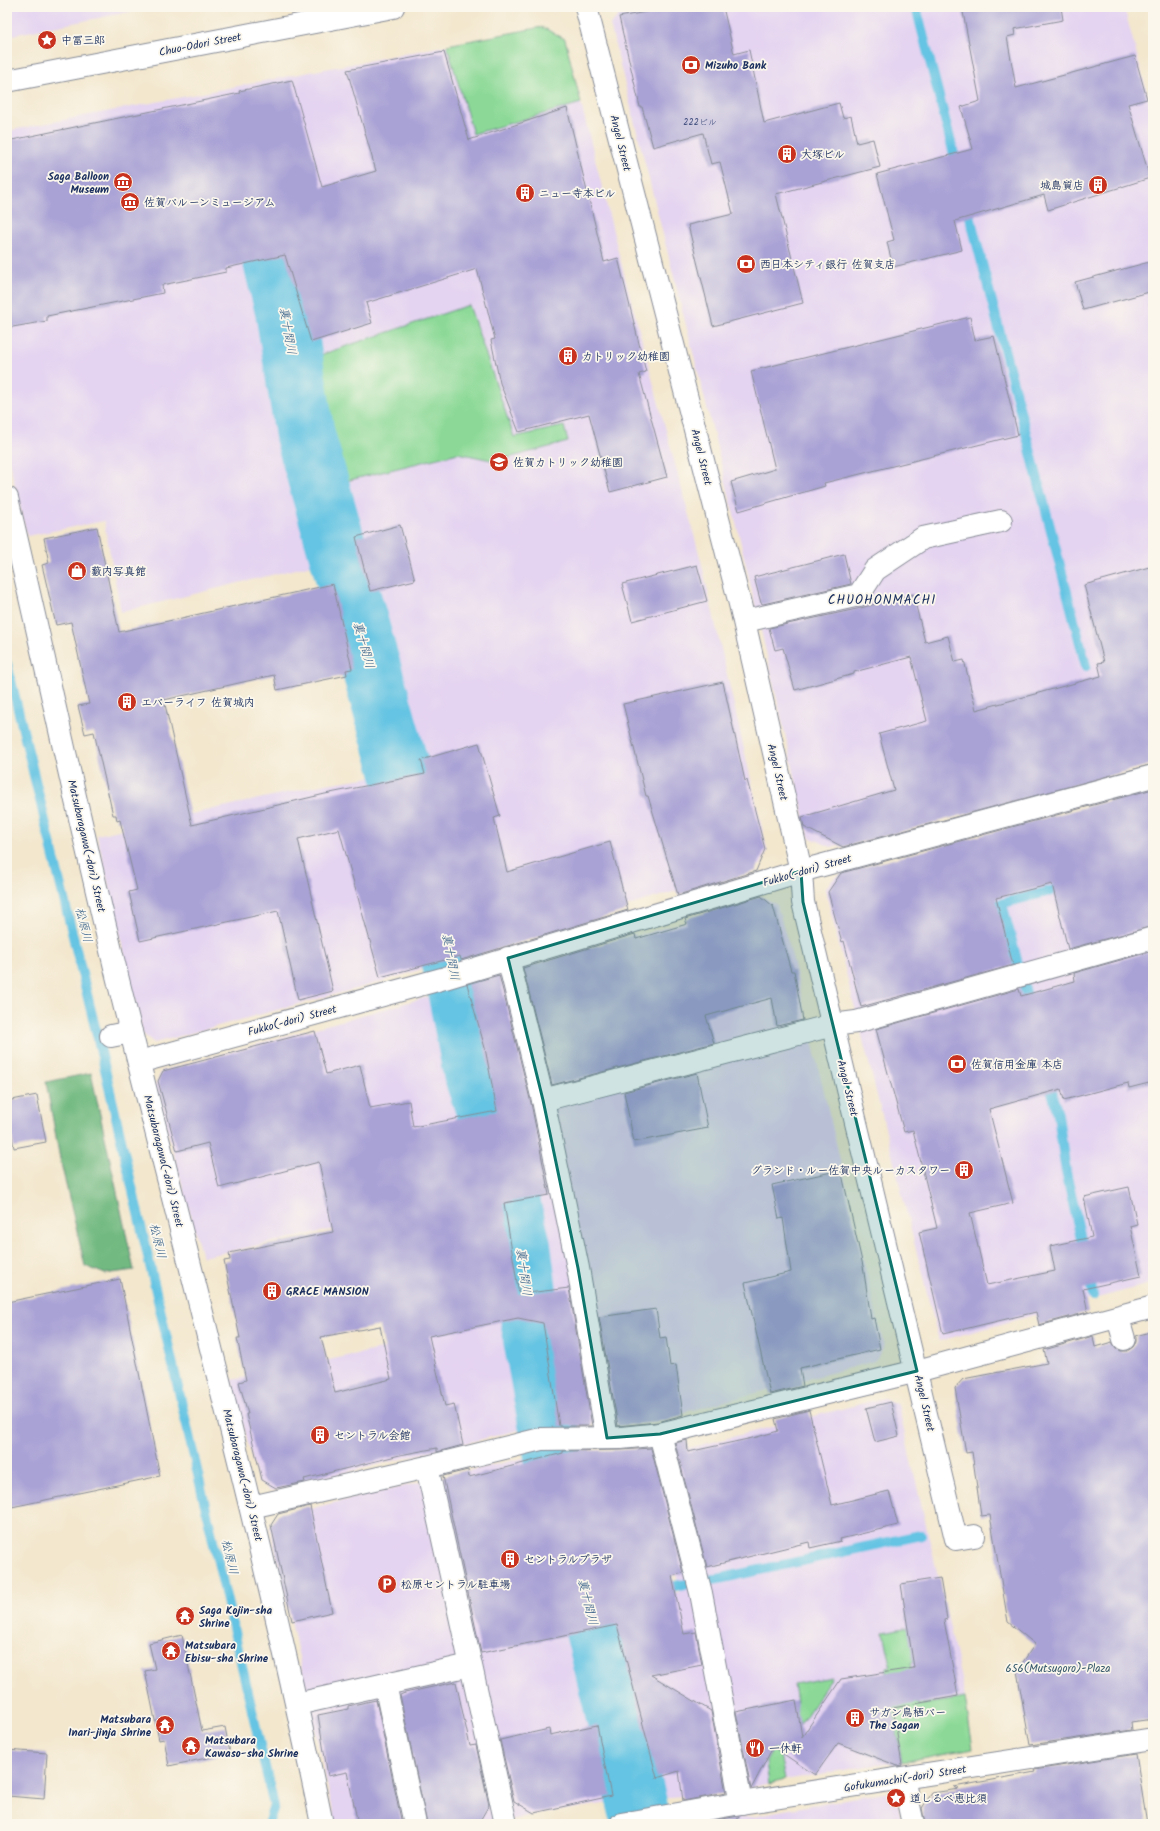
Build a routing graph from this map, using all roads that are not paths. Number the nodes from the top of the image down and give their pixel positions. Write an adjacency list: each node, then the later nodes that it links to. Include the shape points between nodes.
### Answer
1 (393, 7): 3 (street, Chuo-Odori Street)
2 (586, 7): 6 (street, Angel Street)
3 (7, 82)
4 (7, 498): 12 (street, Matsubaragawa(-dori) Street, via 121,1034)
5 (1001, 521): 6 (street, via 923,538 875,570 859,596)
6 (744, 621): 8 (street, Angel Street)
7 (1153, 776): 8 (street, Fukko(-dori) Street)
8 (801, 871): 10 (street, Fukko(-dori) Street); 11 (street, Angel Street, via 803,902)
9 (1153, 938): 11 (street, via 856,1022)
10 (508, 958): 12 (street, Fukko(-dori) Street); 13 (street)
11 (833, 1025): 13 (street); 17 (street, Angel Street)
12 (139, 1062): 21 (street, Matsubaragawa(-dori) Street)
13 (542, 1100): 19 (street, via 578,1268)
14 (1153, 1307): 15 (street)
15 (1118, 1318): 16 (street); 17 (street)
16 (1124, 1339)
17 (917, 1371): 18 (street); 22 (street, Angel Street)
18 (660, 1434): 19 (street); 28 (street, via 701,1593)
19 (607, 1438): 20 (street, via 541,1439)
20 (427, 1467): 21 (street); 23 (street)
21 (251, 1507): 25 (street, Matsubaragawa(-dori) Street)
22 (965, 1538)
23 (470, 1665): 24 (street); 32 (street)
24 (385, 1684): 25 (street); 31 (street)
25 (297, 1704): 30 (street, Matsubaragawa(-dori) Street)
26 (1152, 1734): 27 (street, Gofukumachi(-dori) Street)
27 (903, 1778): 28 (street, Gofukumachi(-dori) Street); 34 (street)
28 (741, 1803): 29 (street, Gofukumachi(-dori) Street)
29 (658, 1821): 33 (street, Gofukumachi(-dori) Street)
30 (322, 1824)
31 (416, 1824)
32 (506, 1824)
33 (621, 1824)
34 (913, 1824)

